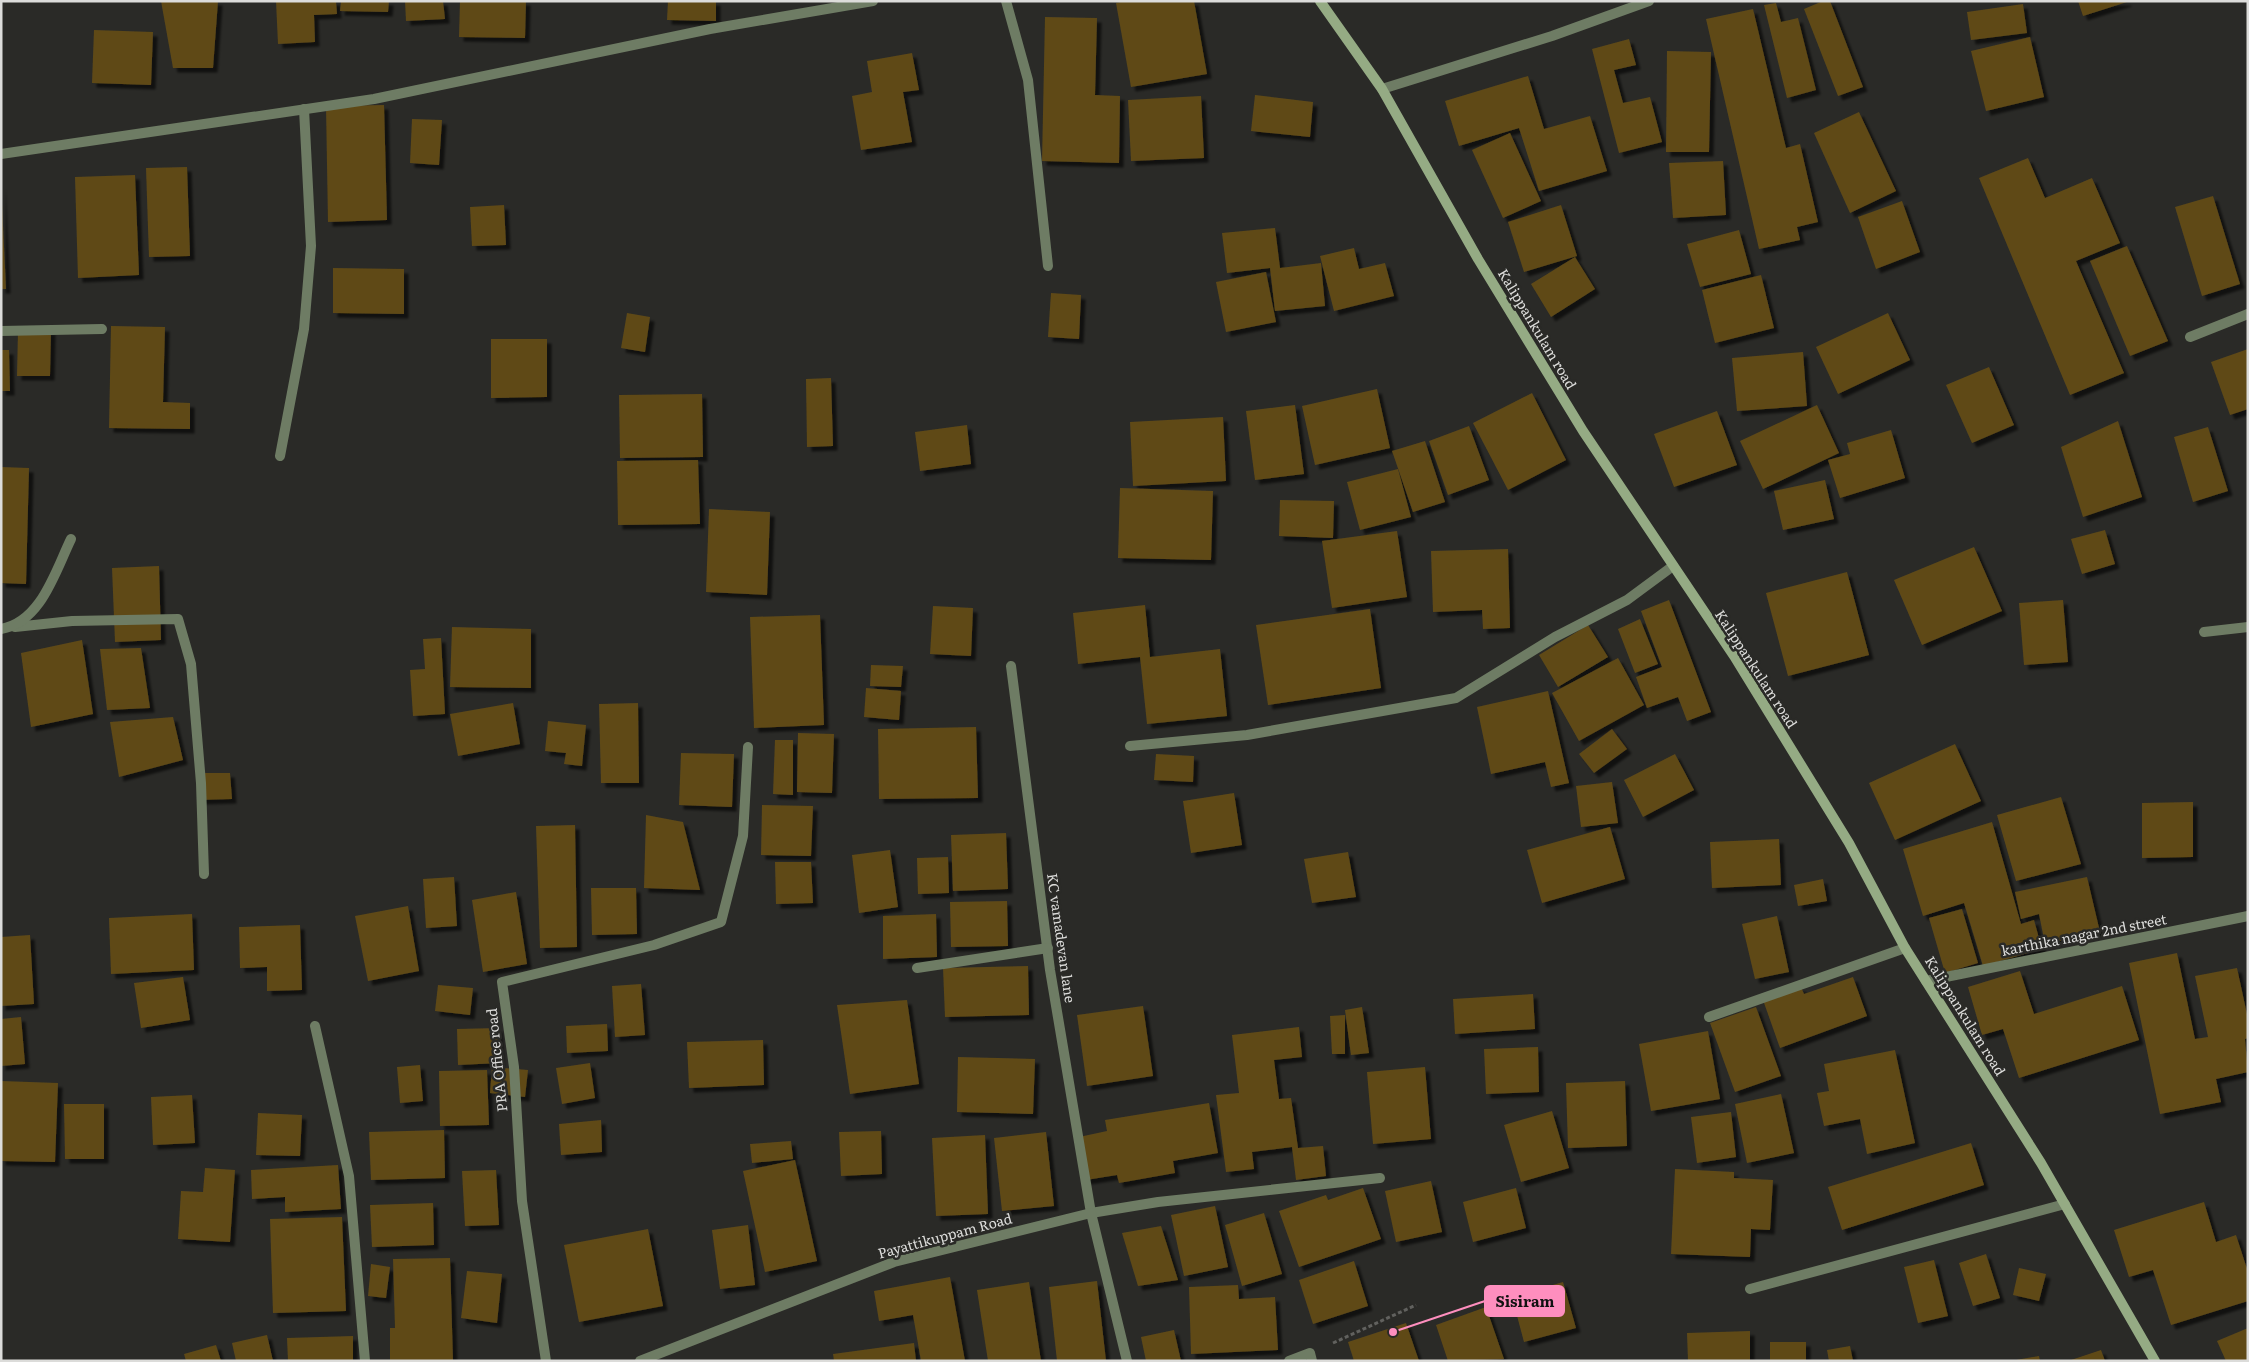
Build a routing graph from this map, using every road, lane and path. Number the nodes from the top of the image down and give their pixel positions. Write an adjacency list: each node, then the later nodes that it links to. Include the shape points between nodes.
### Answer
1 (873, 1): 6 (street, via 710,29 374,99)
2 (1006, 1): 8 (street, via 1028,80)
3 (1320, 1): 5 (street, Kalippankulam road)
4 (1649, 1): 5 (street, via 1552,36)
5 (1382, 88): 15 (street, Kalippankulam road, via 1483,267 1583,431)
6 (304, 109): 7 (street); 13 (street, via 311,246 304,329)
7 (1, 154)
8 (1048, 266)
9 (2248, 314): 12 (street)
10 (102, 329): 11 (street)
11 (1, 332)
12 (2190, 337)
13 (280, 456)
14 (71, 540): 16 (street, via 38,606)
15 (1673, 566): 21 (street, via 1627,600 1556,637 1456,698 1247,735); 26 (street, Kalippankulam road, via 1734,656 1849,843)
16 (15, 627): 18 (street); 23 (street, via 72,621 178,619 191,664 201,783)
17 (2248, 627): 19 (street)
18 (1, 629)
19 (2204, 632)
20 (1011, 666): 25 (street, KC vamadevan lane)
21 (1130, 746)
22 (748, 747): 39 (street, PRA Office road, via 743,836 721,922 654,945 502,982 514,1066 522,1201)
23 (204, 874)
24 (2248, 916): 28 (street, karthika nagar 2nd street)
25 (1048, 948): 27 (street); 33 (street, KC vamadevan lane)
26 (1905, 948): 28 (street, Kalippankulam road); 29 (street)
27 (917, 968)
28 (1926, 981): 32 (street, Kalippankulam road)
29 (1710, 1017)
30 (314, 1026): 38 (street, via 350,1176)
31 (1380, 1178): 33 (street, Payattikuppam Road, via 1158,1202)
32 (2065, 1204): 34 (street); 43 (street, Kalippankulam road)
33 (1091, 1213): 37 (street, Payattikuppam Road, via 894,1262); 41 (street)
34 (1750, 1289)
35 (1416, 1305): 36 (path)
36 (1311, 1357): 42 (street)
37 (658, 1358): 40 (street, Payattikuppam Road)
38 (365, 1361)
39 (546, 1361)
40 (640, 1361)
41 (1127, 1361)
42 (1289, 1361)
43 (2155, 1361)

